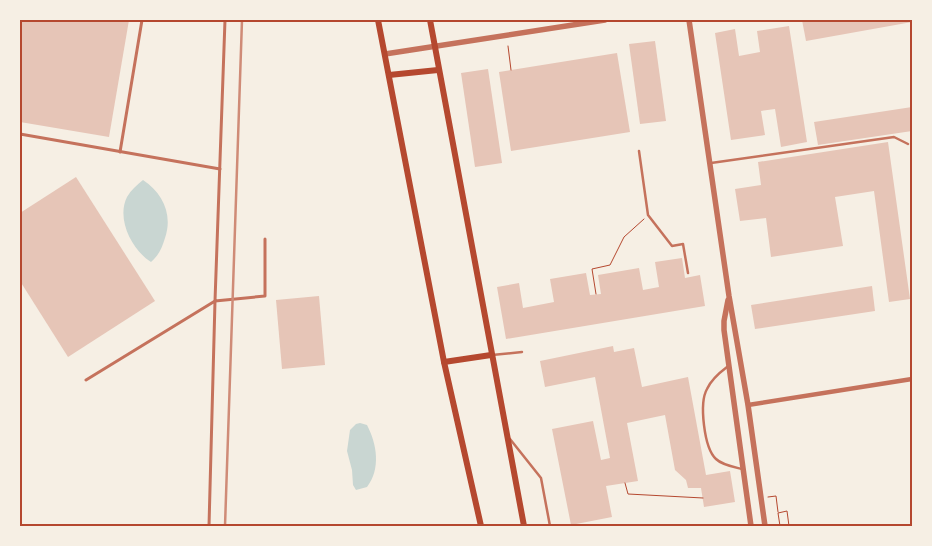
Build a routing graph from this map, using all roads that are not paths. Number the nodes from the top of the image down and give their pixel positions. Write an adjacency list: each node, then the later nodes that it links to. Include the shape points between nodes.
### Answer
1 (142, 20): 14 (street)
2 (225, 20): 16 (street)
3 (378, 20): 8 (main road)
4 (430, 20): 7 (main road)
5 (606, 20): 7 (street)
6 (689, 20): 15 (street)
7 (435, 46): 8 (street); 9 (main road)
8 (385, 54): 10 (main road)
9 (438, 70): 10 (main road); 22 (main road)
10 (388, 75): 23 (main road)
11 (20, 134): 14 (street)
12 (908, 144): 15 (lane, via 894,137)
13 (639, 151): 18 (lane, via 648,215 672,246 682,244)
14 (120, 152): 16 (street)
15 (710, 163): 19 (street)
16 (220, 169): 20 (street)
17 (265, 239): 20 (street, via 265,296)
18 (688, 273)
19 (729, 296): 24 (street, via 724,321); 27 (street)
20 (215, 301): 26 (street); 30 (street)
21 (522, 352): 22 (lane)
22 (491, 355): 23 (main road); 28 (main road)
23 (444, 362): 31 (main road)
24 (729, 366): 29 (street); 29 (lane, via 718,374 702,402 708,445 716,459)
25 (912, 379): 27 (street)
26 (86, 380)
27 (748, 405): 35 (street)
28 (506, 435): 32 (main road); 33 (lane, via 541,478)
29 (743, 469): 34 (street)
30 (209, 526)
31 (481, 526)
32 (524, 526)
33 (550, 526)
34 (751, 526)
35 (765, 526)

